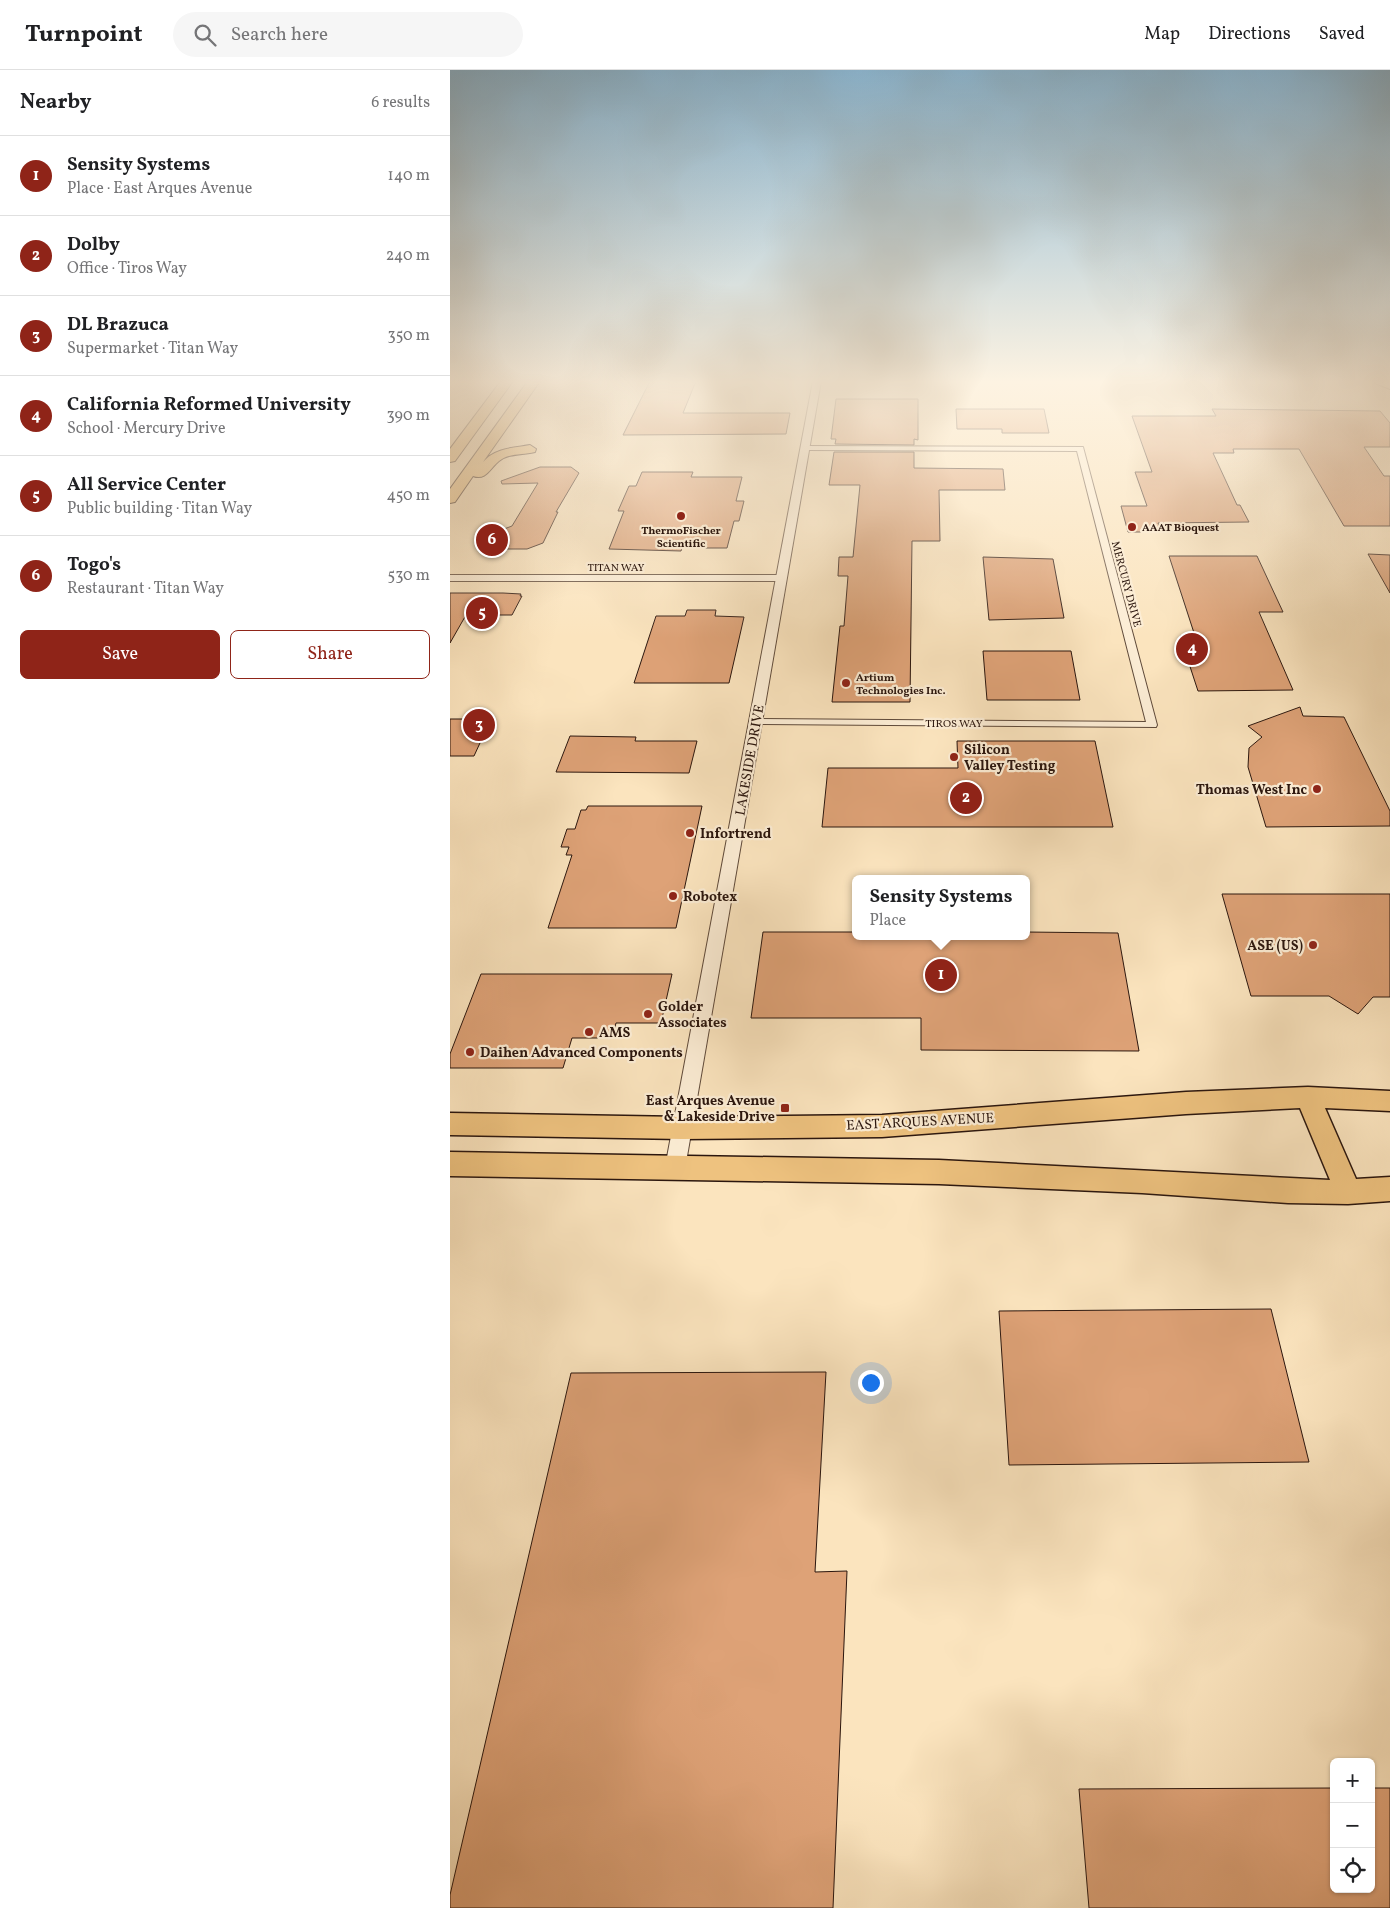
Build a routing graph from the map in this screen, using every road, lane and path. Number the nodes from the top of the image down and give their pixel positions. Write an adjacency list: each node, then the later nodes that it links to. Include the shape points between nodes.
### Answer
1 (472, 467): 5 (highway)
2 (487, 467): 5 (highway, via 484,472)
3 (803, 467): 8 (street, LAKESIDE DRIVE)
4 (1085, 467): 10 (street, MERCURY DRIVE)
5 (459, 485): 6 (highway)
6 (450, 499)
7 (450, 578): 8 (street, TITAN WAY)
8 (782, 578): 9 (street, LAKESIDE DRIVE)
9 (756, 722): 10 (street, TIROS WAY); 14 (street, LAKESIDE DRIVE)
10 (1152, 725)
11 (1308, 1096): 12 (main road, EAST ARQUES AVENUE); 14 (main road, EAST ARQUES AVENUE, via 882,1126); 18 (main road)
12 (1390, 1101)
13 (450, 1124): 14 (main road, EAST ARQUES AVENUE)
14 (682, 1128): 16 (street, LAKESIDE DRIVE)
15 (450, 1164): 16 (main road)
16 (675, 1168): 18 (main road, via 957,1173)
17 (1390, 1189): 18 (main road)
18 (1348, 1192)

